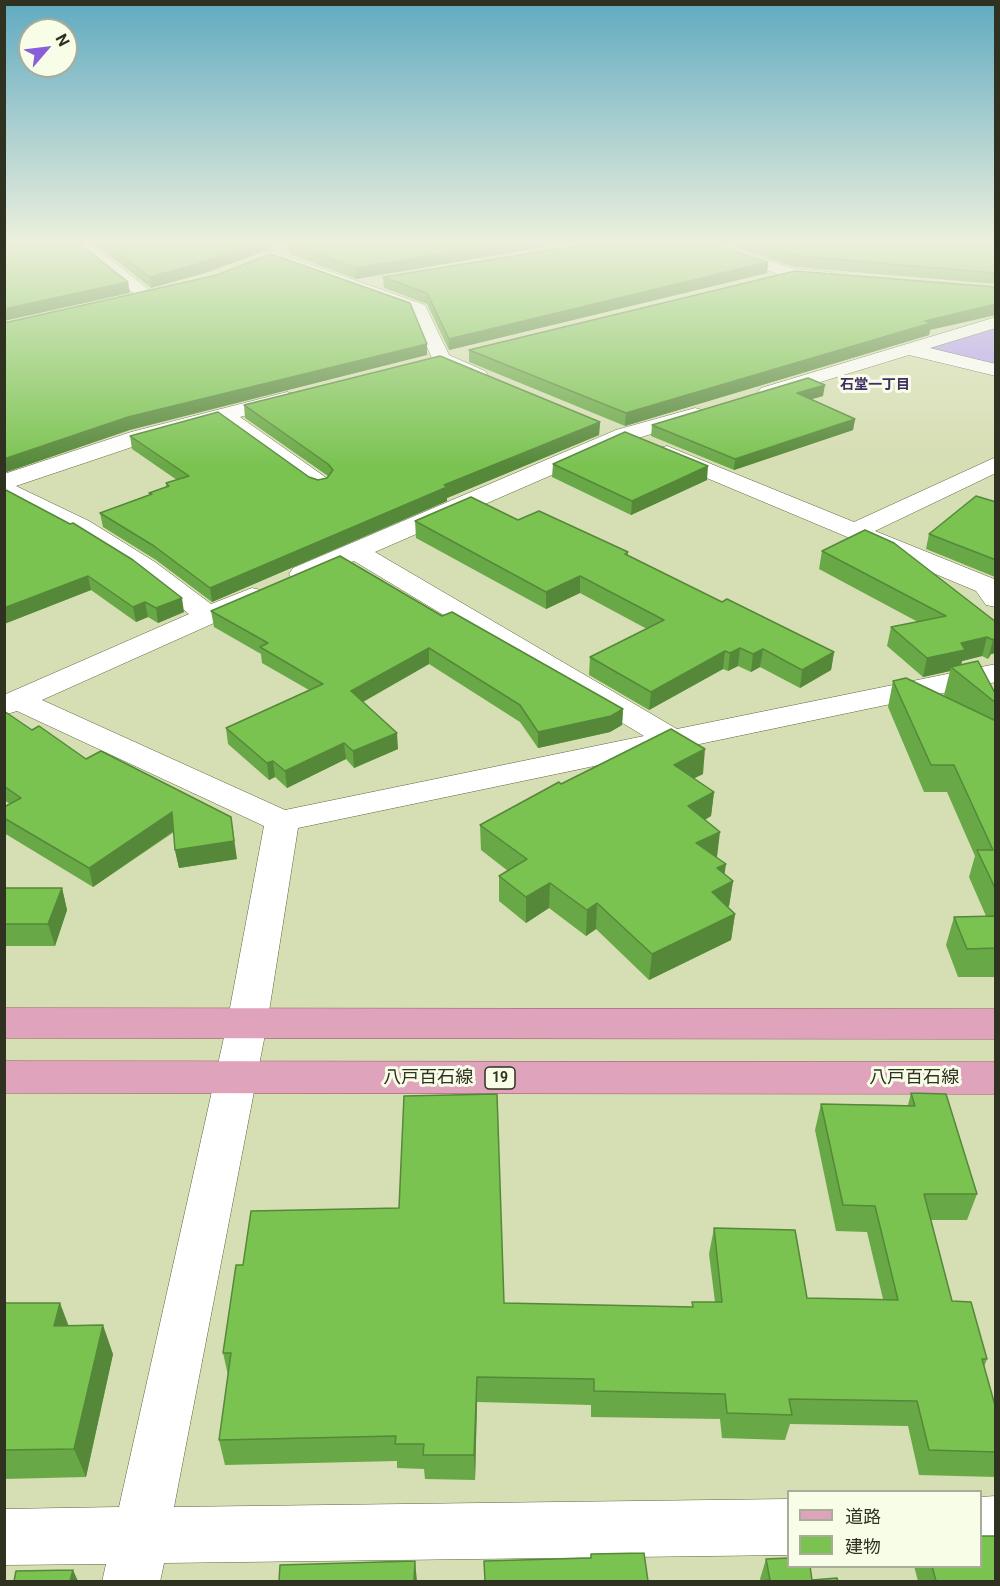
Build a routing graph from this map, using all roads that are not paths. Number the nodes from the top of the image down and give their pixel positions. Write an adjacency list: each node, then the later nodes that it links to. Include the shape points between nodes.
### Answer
1 (423, 318): 5 (street)
2 (996, 322): 3 (street)
3 (906, 349): 7 (street); 11 (street, via 731,403)
4 (475, 351): 5 (street)
5 (441, 359): 6 (street); 8 (street)
6 (418, 365)
7 (996, 370)
8 (495, 381)
9 (304, 394): 10 (street)
10 (223, 415): 13 (street, via 139,437); 14 (street)
11 (613, 431): 16 (street); 17 (street)
12 (993, 467): 16 (street)
13 (4, 482)
14 (320, 484)
15 (4, 489): 19 (street, via 80,526 146,567)
16 (855, 531): 18 (street, via 985,585)
17 (355, 551): 19 (street); 22 (street)
18 (996, 599)
19 (208, 615): 21 (street)
20 (996, 673): 22 (street)
21 (11, 703): 23 (street)
22 (673, 740): 23 (street)
23 (282, 821): 25 (street)
24 (4, 1023): 25 (main road)
25 (247, 1024): 26 (main road); 28 (street)
26 (996, 1024)
27 (4, 1077): 28 (main road, 八戸百石線 / 19)
28 (236, 1078): 29 (main road, 八戸百石線 / 19); 32 (street)
29 (996, 1078)
30 (787, 1527): 32 (street)
31 (4, 1537): 32 (street)
32 (136, 1558)

